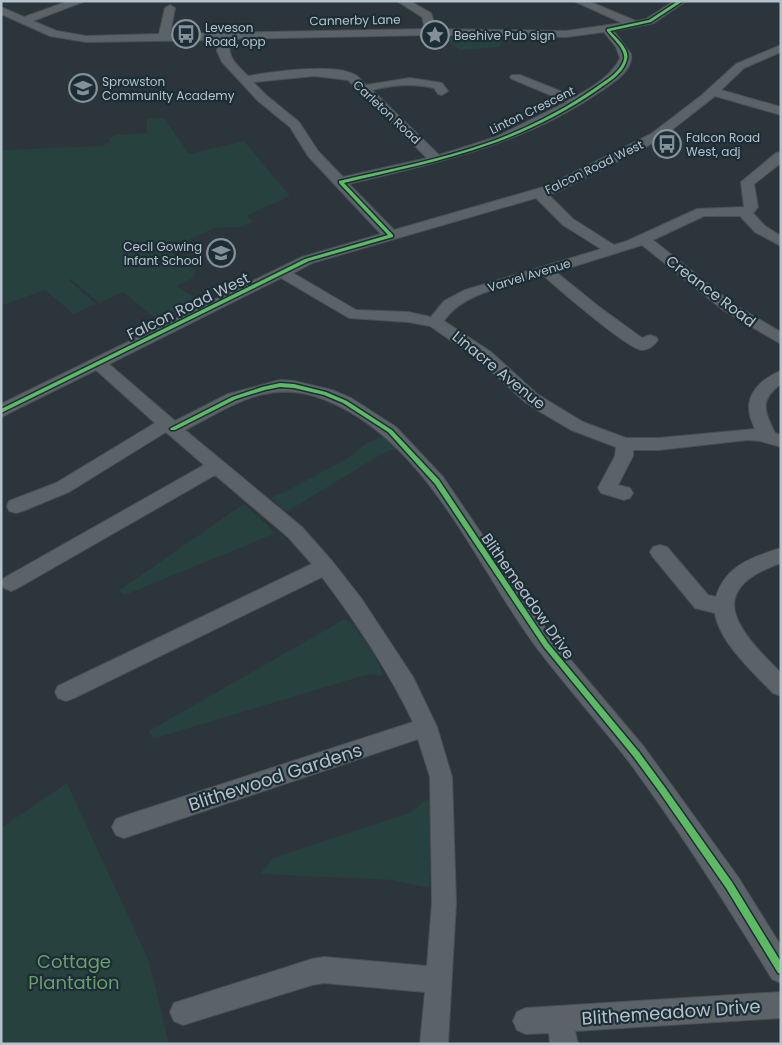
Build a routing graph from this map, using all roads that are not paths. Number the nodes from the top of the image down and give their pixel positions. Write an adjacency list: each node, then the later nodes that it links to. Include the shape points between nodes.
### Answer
1 (80, 1): 7 (street)
2 (402, 1): 11 (street, via 428,15)
3 (579, 1): 9 (street)
4 (682, 1): 9 (street, Cannerby Lane, via 650,21)
5 (170, 8): 13 (street)
6 (1, 10): 7 (street, Cannerby Lane)
7 (24, 19): 8 (street); 13 (street, Cannerby Lane, via 54,34 71,38)
8 (8, 23)
9 (635, 25): 10 (street, Cannerby Lane)
10 (608, 30): 11 (street, Cannerby Lane, via 546,35); 20 (street, Linton Crescent, via 625,54 625,65)
11 (431, 32): 12 (street, Cannerby Lane)
12 (224, 37): 13 (street, Cannerby Lane); 16 (street, via 224,56)
13 (164, 38)
14 (777, 52): 19 (street, Falcon Road West, via 740,66)
15 (516, 77): 20 (street)
16 (245, 80): 18 (street, Carleton Road, via 332,73 352,78); 24 (street, via 295,126 313,153)
17 (441, 86): 18 (street, via 384,83)
18 (363, 88): 22 (street, Carleton Road)
19 (714, 92): 21 (street); 25 (street, Falcon Road West, via 655,137)
20 (577, 102): 22 (street, Linton Crescent, via 497,141)
21 (781, 111)
22 (435, 158): 24 (street, Linton Crescent)
23 (778, 163): 26 (street, via 748,182 751,207)
24 (341, 182): 27 (street)
25 (538, 193): 27 (street, Falcon Road West); 30 (street, via 568,222)
26 (744, 212): 28 (street, Varvel Avenue, via 702,212); 29 (street, via 760,229)
27 (391, 236): 32 (street, Falcon Road West, via 307,260)
28 (644, 239): 30 (street, Varvel Avenue); 36 (street, Creance Road, via 728,307)
29 (781, 242)
30 (612, 250): 31 (street, Varvel Avenue)
31 (546, 270): 33 (street, Varvel Avenue, via 470,293); 37 (street, via 582,302)
32 (282, 273): 34 (street, Linacre Avenue, via 346,312 365,317); 38 (street, Falcon Road West)
33 (448, 305): 34 (street, Varvel Avenue, via 412,312); 35 (street, Varvel Avenue)
34 (408, 318): 35 (street, Linacre Avenue)
35 (435, 322): 43 (street, Linacre Avenue, via 485,356 548,410 577,426)
36 (781, 339)
37 (642, 345)
38 (99, 364): 40 (street, Falcon Road West); 41 (street)
39 (781, 376): 42 (street, via 764,387 756,404 758,415)
40 (1, 411)
41 (170, 426): 44 (street); 46 (street, Blithemeadow Drive, via 127,445 57,491); 56 (street, Blithemeadow Drive, via 234,398 280,385 326,394 345,402 390,431 437,482 546,645 661,788 729,885)
42 (774, 439): 43 (street, Linacre Avenue, via 747,434 659,444)
43 (625, 444): 45 (street, via 624,456)
44 (216, 466): 49 (street, via 296,532); 50 (street, via 42,573)
45 (607, 488)
46 (16, 506)
47 (660, 552): 51 (street, via 702,602)
48 (781, 555): 51 (street, via 743,572 732,582)
49 (325, 566): 53 (street, via 96,687); 54 (street, via 405,683)
50 (11, 582)
51 (722, 606): 52 (street, via 734,636)
52 (781, 687)
53 (66, 692)
54 (426, 727): 55 (street, Blithewood Gardens); 57 (street, via 441,778 444,903)
55 (124, 827)
56 (781, 970)
57 (439, 980): 59 (street, via 318,971); 62 (street)
58 (781, 1005): 61 (street, Blithemeadow Drive)
59 (184, 1012)
60 (526, 1021): 61 (street, Blithemeadow Drive)
61 (562, 1032)
62 (434, 1044)

